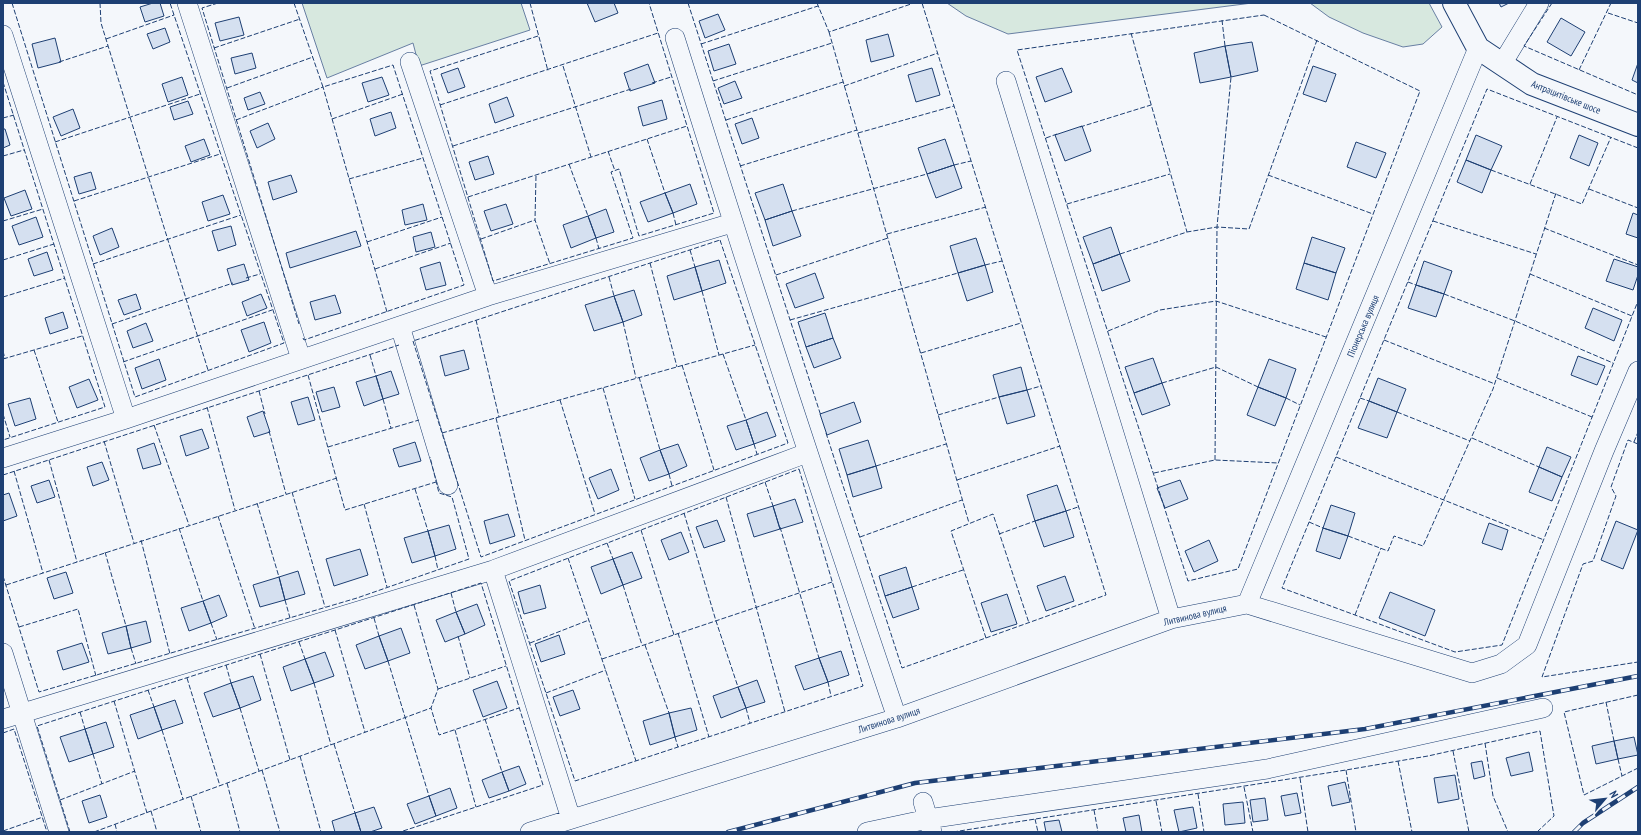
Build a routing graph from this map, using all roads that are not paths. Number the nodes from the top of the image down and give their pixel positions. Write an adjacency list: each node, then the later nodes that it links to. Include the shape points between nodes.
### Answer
1 (187, 3): 14 (street)
2 (1454, 3): 6 (main road)
3 (1539, 3): 8 (street)
4 (3, 35): 16 (street)
5 (675, 38): 11 (street)
6 (1478, 48): 8 (main road, Антрацитівське шосе); 21 (street, Піонерська вулиця)
7 (410, 62): 12 (street)
8 (1502, 64): 10 (main road, Антрацитівське шосе, via 1532,84)
9 (1006, 81): 22 (street)
10 (1638, 125)
11 (732, 223): 12 (street); 17 (street)
12 (488, 296): 13 (street)
13 (400, 326): 14 (street); 19 (street)
14 (300, 359): 16 (street)
15 (1638, 371): 21 (street, via 1526,645 1501,664 1472,672)
16 (126, 419): 18 (street)
17 (807, 453): 20 (street); 26 (street)
18 (3, 458)
19 (448, 485)
20 (493, 570): 25 (street); 29 (street)
21 (1247, 604): 22 (street, Литвинова вулиця)
22 (1171, 619): 26 (street, Литвинова вулиця)
23 (3, 653): 25 (street)
24 (1543, 708): 28 (street, via 1267,770)
25 (21, 713): 27 (street); 30 (street)
26 (897, 718): 29 (street, Литвинова вулиця)
27 (3, 719)
28 (928, 818): 32 (street)
29 (571, 819): 31 (street, Литвинова вулиця)
30 (59, 832)
31 (530, 832)
32 (867, 832)

